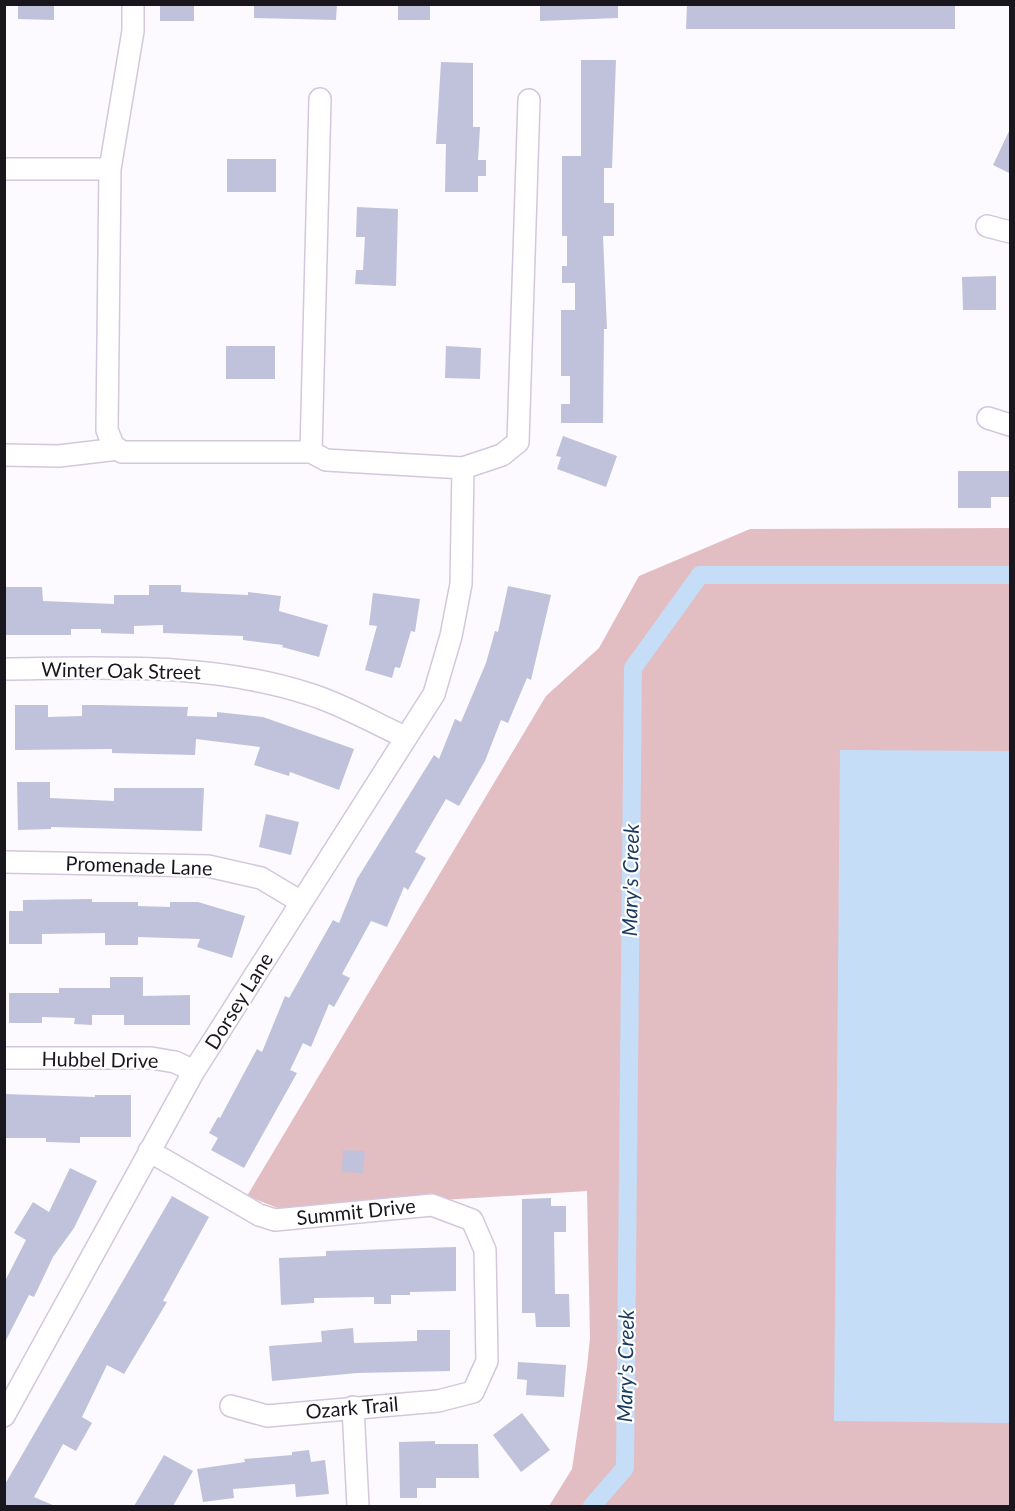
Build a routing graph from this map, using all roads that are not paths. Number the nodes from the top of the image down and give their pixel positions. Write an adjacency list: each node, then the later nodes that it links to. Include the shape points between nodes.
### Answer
1 (133, 4): 5 (street, via 133,31)
2 (320, 99): 11 (street)
3 (529, 100): 13 (street, via 518,442 502,455)
4 (4, 169): 5 (street)
5 (110, 169): 10 (street, via 107,430 112,446)
6 (987, 226): 7 (street)
7 (1011, 232)
8 (988, 418): 9 (street)
9 (1011, 425)
10 (118, 449): 11 (street); 12 (street, via 59,456)
11 (311, 452): 13 (street, via 326,460)
12 (4, 455)
13 (463, 468): 15 (street, Dorsey Lane, via 461,584 451,636 434,694)
14 (4, 669): 15 (street, Winter Oak Street, via 173,668 248,677 311,694)
15 (405, 737): 17 (street, Dorsey Lane)
16 (4, 862): 17 (street, Promenade Lane, via 208,866 261,878)
17 (301, 902): 19 (street, Dorsey Lane)
18 (4, 1058): 19 (street, Hubbel Drive, via 151,1058 175,1062)
19 (194, 1071): 20 (street, Dorsey Lane)
20 (149, 1151): 21 (street, Summit Drive, via 259,1215 275,1220 432,1205 472,1220 485,1250 487,1361); 24 (street, Dorsey Lane)
21 (473, 1392): 23 (street, Ozark Trail, via 438,1401)
22 (231, 1406): 23 (street, Ozark Trail, via 267,1416)
23 (353, 1407): 25 (street)
24 (4, 1416)
25 (358, 1506)

